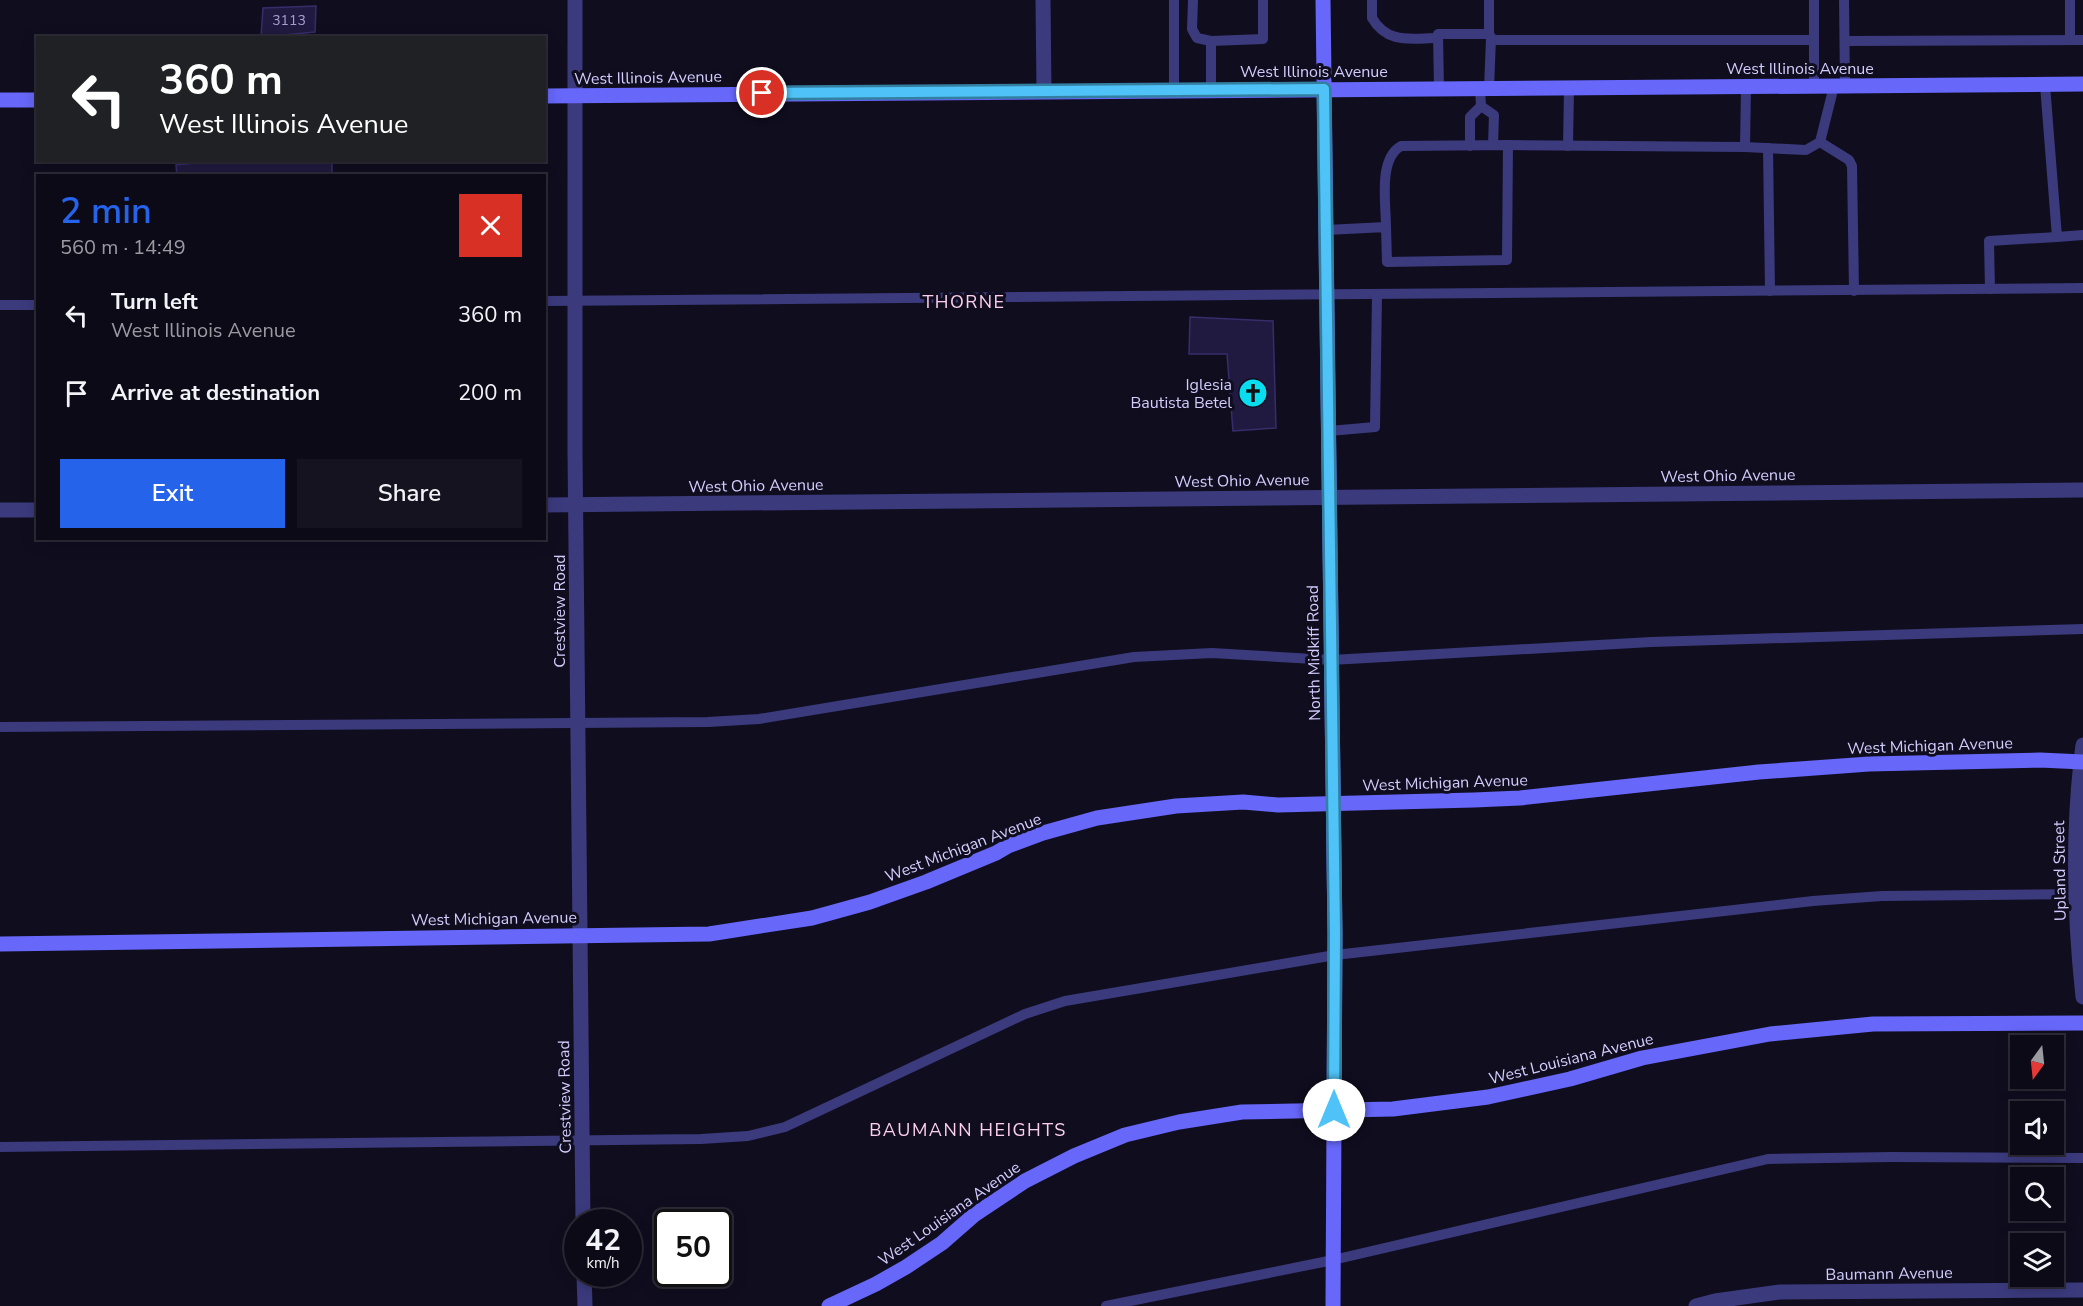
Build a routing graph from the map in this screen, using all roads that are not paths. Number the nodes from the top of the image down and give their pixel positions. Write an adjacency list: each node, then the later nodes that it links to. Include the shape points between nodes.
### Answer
1 (575, 0): 31 (street, Crestview Road)
2 (1043, 0): 30 (street)
3 (1174, 0): 28 (lane)
4 (1193, 0): 18 (lane, via 1192,29 1197,38)
5 (1263, 0): 18 (lane, via 1263,39)
6 (1323, 0): 26 (street, North Midkiff Road)
7 (1372, 0): 13 (lane, via 1372,18 1386,34 1397,38)
8 (1489, 0): 12 (lane)
9 (1814, 0): 14 (lane)
10 (1844, 0): 15 (lane)
11 (2070, 0): 16 (lane)
12 (1490, 36): 13 (lane, via 1438,34); 14 (lane, via 1493,40); 24 (lane)
13 (1438, 38): 27 (lane)
14 (1814, 40): 21 (lane)
15 (1845, 40): 16 (lane); 22 (lane)
16 (2070, 40): 17 (lane)
17 (2083, 40)
18 (1211, 41): 29 (lane)
19 (2083, 84): 20 (street, West Illinois Avenue)
20 (2045, 85): 22 (street, West Illinois Avenue); 46 (lane)
21 (1814, 86): 22 (street, West Illinois Avenue); 23 (street, West Illinois Avenue)
22 (1840, 86): 36 (lane)
23 (1746, 87): 25 (street, West Illinois Avenue); 41 (lane)
24 (1485, 88): 25 (street, West Illinois Avenue); 27 (street, West Illinois Avenue); 35 (lane)
25 (1569, 88): 40 (lane)
26 (1324, 89): 27 (street, West Illinois Avenue); 29 (street, West Illinois Avenue); 44 (street, North Midkiff Road)
27 (1439, 89)
28 (1174, 90): 29 (street, West Illinois Avenue); 30 (street, West Illinois Avenue)
29 (1211, 90)
30 (1044, 91): 31 (street, West Illinois Avenue)
31 (575, 95): 32 (street, West Illinois Avenue); 54 (street, Crestview Road)
32 (546, 96)
33 (0, 100): 34 (street)
34 (36, 100)
35 (1481, 106): 37 (lane, via 1470,117); 38 (lane, via 1494,115)
36 (1820, 142): 42 (lane, via 1806,150); 50 (lane, via 1852,166)
37 (1470, 146): 38 (lane); 43 (lane, via 1401,146 1395,150 1386,170)
38 (1493, 146): 39 (lane)
39 (1508, 146): 40 (lane); 43 (lane, via 1507,261 1387,262)
40 (1568, 146): 41 (lane)
41 (1745, 147): 42 (lane)
42 (1768, 148): 49 (lane)
43 (1386, 227): 44 (lane)
44 (1326, 230): 52 (street, North Midkiff Road)
45 (2083, 236): 46 (lane)
46 (2057, 237): 48 (lane, via 1989,241)
47 (2083, 288): 48 (lane)
48 (1990, 289): 50 (lane)
49 (1770, 291): 50 (lane); 51 (lane)
50 (1854, 291)
51 (1377, 295): 52 (lane); 57 (lane, via 1375,427)
52 (1326, 296): 54 (lane); 57 (street, North Midkiff Road)
53 (546, 301): 54 (lane)
54 (575, 301): 60 (street, Crestview Road)
55 (0, 305): 56 (lane)
56 (36, 305)
57 (1329, 431): 59 (street, North Midkiff Road)
58 (2083, 490): 59 (street, West Ohio Avenue)
59 (1329, 497): 60 (street, West Ohio Avenue); 65 (street, North Midkiff Road)
60 (576, 504): 61 (street, West Ohio Avenue); 66 (street, Crestview Road)
61 (546, 505)
62 (0, 510): 63 (street)
63 (36, 510)
64 (2083, 629): 65 (lane, via 1651,642)
65 (1331, 660): 66 (lane, via 1212,653 1134,657 759,719); 70 (street, North Midkiff Road)
66 (578, 721): 67 (lane); 72 (street, Crestview Road)
67 (0, 727)
68 (2083, 745): 69 (street, Upland Street)
69 (2082, 762): 70 (street, West Michigan Avenue, via 1869,764 1520,798); 71 (street, Upland Street, via 2077,799)
70 (1333, 804): 72 (street, West Michigan Avenue, via 1244,802 1176,806 1097,818 1008,846 897,893 812,918 709,934); 74 (street, North Midkiff Road)
71 (2079, 894): 74 (lane, via 1824,900); 75 (street, Upland Street)
72 (580, 935): 73 (street, West Michigan Avenue); 78 (street, Crestview Road)
73 (0, 944)
74 (1335, 955): 77 (street, North Midkiff Road); 78 (lane, via 1065,1001 1025,1014 785,1128 748,1136)
75 (2083, 997)
76 (2083, 1023): 77 (street, West Louisiana Avenue, via 1873,1024 1770,1034 1642,1058 1488,1097 1393,1109)
77 (1334, 1110): 82 (street, North Midkiff Road); 87 (street, West Louisiana Avenue, via 1214,1116 1099,1145 1025,1181 906,1267)
78 (582, 1141): 79 (lane); 81 (street, Crestview Road)
79 (0, 1147)
80 (2083, 1158): 82 (lane, via 1768,1159)
81 (584, 1209)
82 (1333, 1260): 88 (lane); 89 (street, North Midkiff Road)
83 (584, 1287): 86 (street)
84 (2083, 1290): 85 (street, Baumann Avenue)
85 (1849, 1299): 90 (street, Baumann Avenue, via 1786,1292)
86 (585, 1306)
87 (829, 1306)
88 (1106, 1306)
89 (1333, 1306)
90 (1696, 1306)

